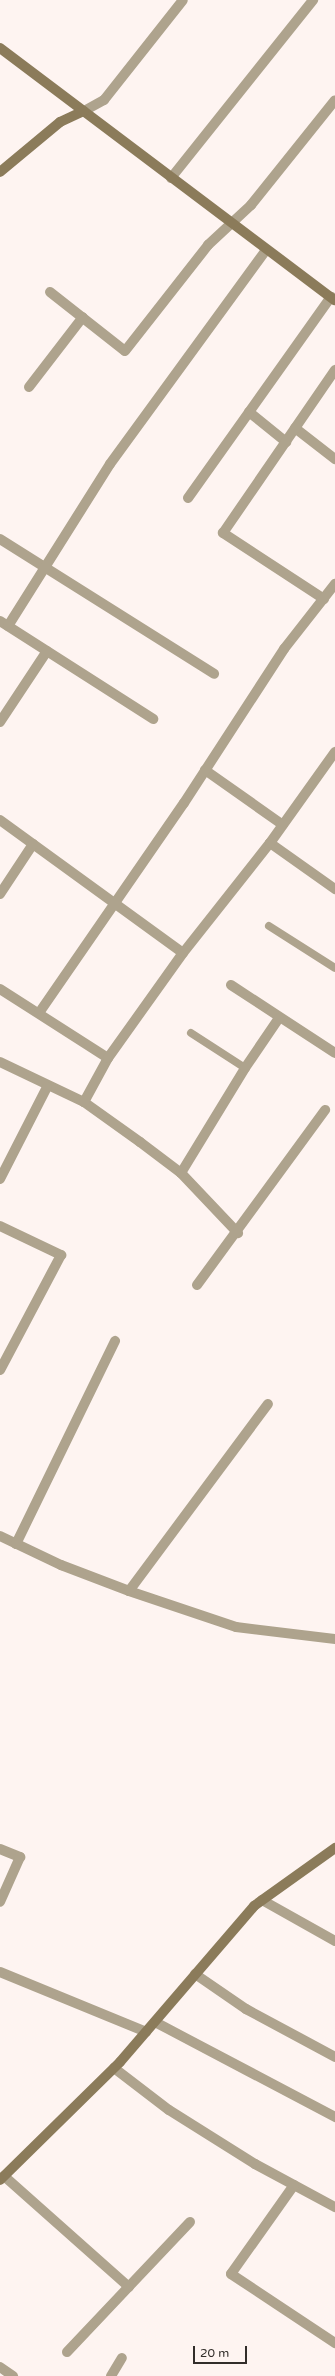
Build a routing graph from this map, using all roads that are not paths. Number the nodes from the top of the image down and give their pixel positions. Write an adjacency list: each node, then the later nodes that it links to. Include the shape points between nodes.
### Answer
1 (183, 0): 5 (street, via 104,100)
2 (313, 0): 7 (street)
3 (0, 48): 5 (street)
4 (335, 100): 8 (street, via 251,205)
5 (84, 111): 6 (street, via 60,122); 7 (street)
6 (0, 172)
7 (171, 178): 8 (street)
8 (231, 224): 9 (street); 12 (street, via 208,245 125,351)
9 (266, 250): 11 (street); 21 (street, via 110,464)
10 (50, 292): 12 (street)
11 (333, 298): 15 (street)
12 (82, 317): 14 (street)
13 (335, 370): 16 (street)
14 (29, 387)
15 (249, 412): 17 (street); 19 (street)
16 (295, 428): 17 (street); 18 (street)
17 (286, 442): 23 (street, via 223,533)
18 (335, 459)
19 (188, 498)
20 (0, 539): 21 (street)
21 (46, 568): 24 (street); 26 (street)
22 (335, 584): 23 (street)
23 (324, 600): 30 (street, via 284,649)
24 (4, 624): 25 (street)
25 (47, 651): 27 (street); 28 (street)
26 (214, 674)
27 (153, 719)
28 (0, 722)
29 (335, 752): 32 (street)
30 (205, 770): 32 (street); 37 (street)
31 (0, 820): 34 (street)
32 (283, 825): 33 (street)
33 (270, 843): 35 (street); 39 (street)
34 (33, 844): 36 (street); 37 (street)
35 (335, 889)
36 (0, 894)
37 (114, 903): 39 (street); 43 (street)
38 (269, 926): 40 (lane)
39 (183, 953): 47 (street)
40 (335, 968)
41 (231, 985): 44 (street)
42 (0, 989): 43 (street)
43 (40, 1012): 47 (street)
44 (279, 1018): 46 (street); 49 (street)
45 (191, 1034): 49 (lane)
46 (335, 1053)
47 (108, 1058): 51 (street)
48 (0, 1062): 50 (street)
49 (245, 1068): 53 (street)
50 (48, 1087): 51 (street); 54 (street)
51 (84, 1102): 53 (street)
52 (325, 1110): 56 (street)
53 (181, 1173): 56 (street)
54 (0, 1179)
55 (0, 1226): 59 (street, via 61,1255)
56 (238, 1233): 57 (street)
57 (197, 1285)
58 (115, 1340): 62 (street)
59 (0, 1370)
60 (268, 1404): 63 (street)
61 (0, 1536): 62 (street)
62 (16, 1544): 63 (street, via 61,1565)
63 (129, 1591): 64 (street, via 236,1627)
64 (335, 1639)
65 (335, 1848): 67 (street)
66 (0, 1849): 68 (street, via 20,1857)
67 (262, 1900): 69 (street); 71 (street)
68 (0, 1902)
69 (335, 1941)
70 (0, 1972): 73 (street)
71 (196, 1974): 72 (street); 74 (street, via 246,2009)
72 (155, 2022): 73 (street); 76 (street)
73 (146, 2032): 75 (street)
74 (335, 2057)
75 (114, 2068): 77 (street); 78 (street, via 169,2110 255,2164)
76 (335, 2117)
77 (2, 2178): 81 (street)
78 (294, 2185): 79 (street); 82 (street, via 231,2274)
79 (335, 2206)
80 (190, 2222): 81 (street)
81 (129, 2287): 83 (street)
82 (335, 2343)
83 (67, 2352)
84 (122, 2358): 87 (street)
85 (0, 2367): 86 (street)
86 (13, 2376)
87 (111, 2376)

